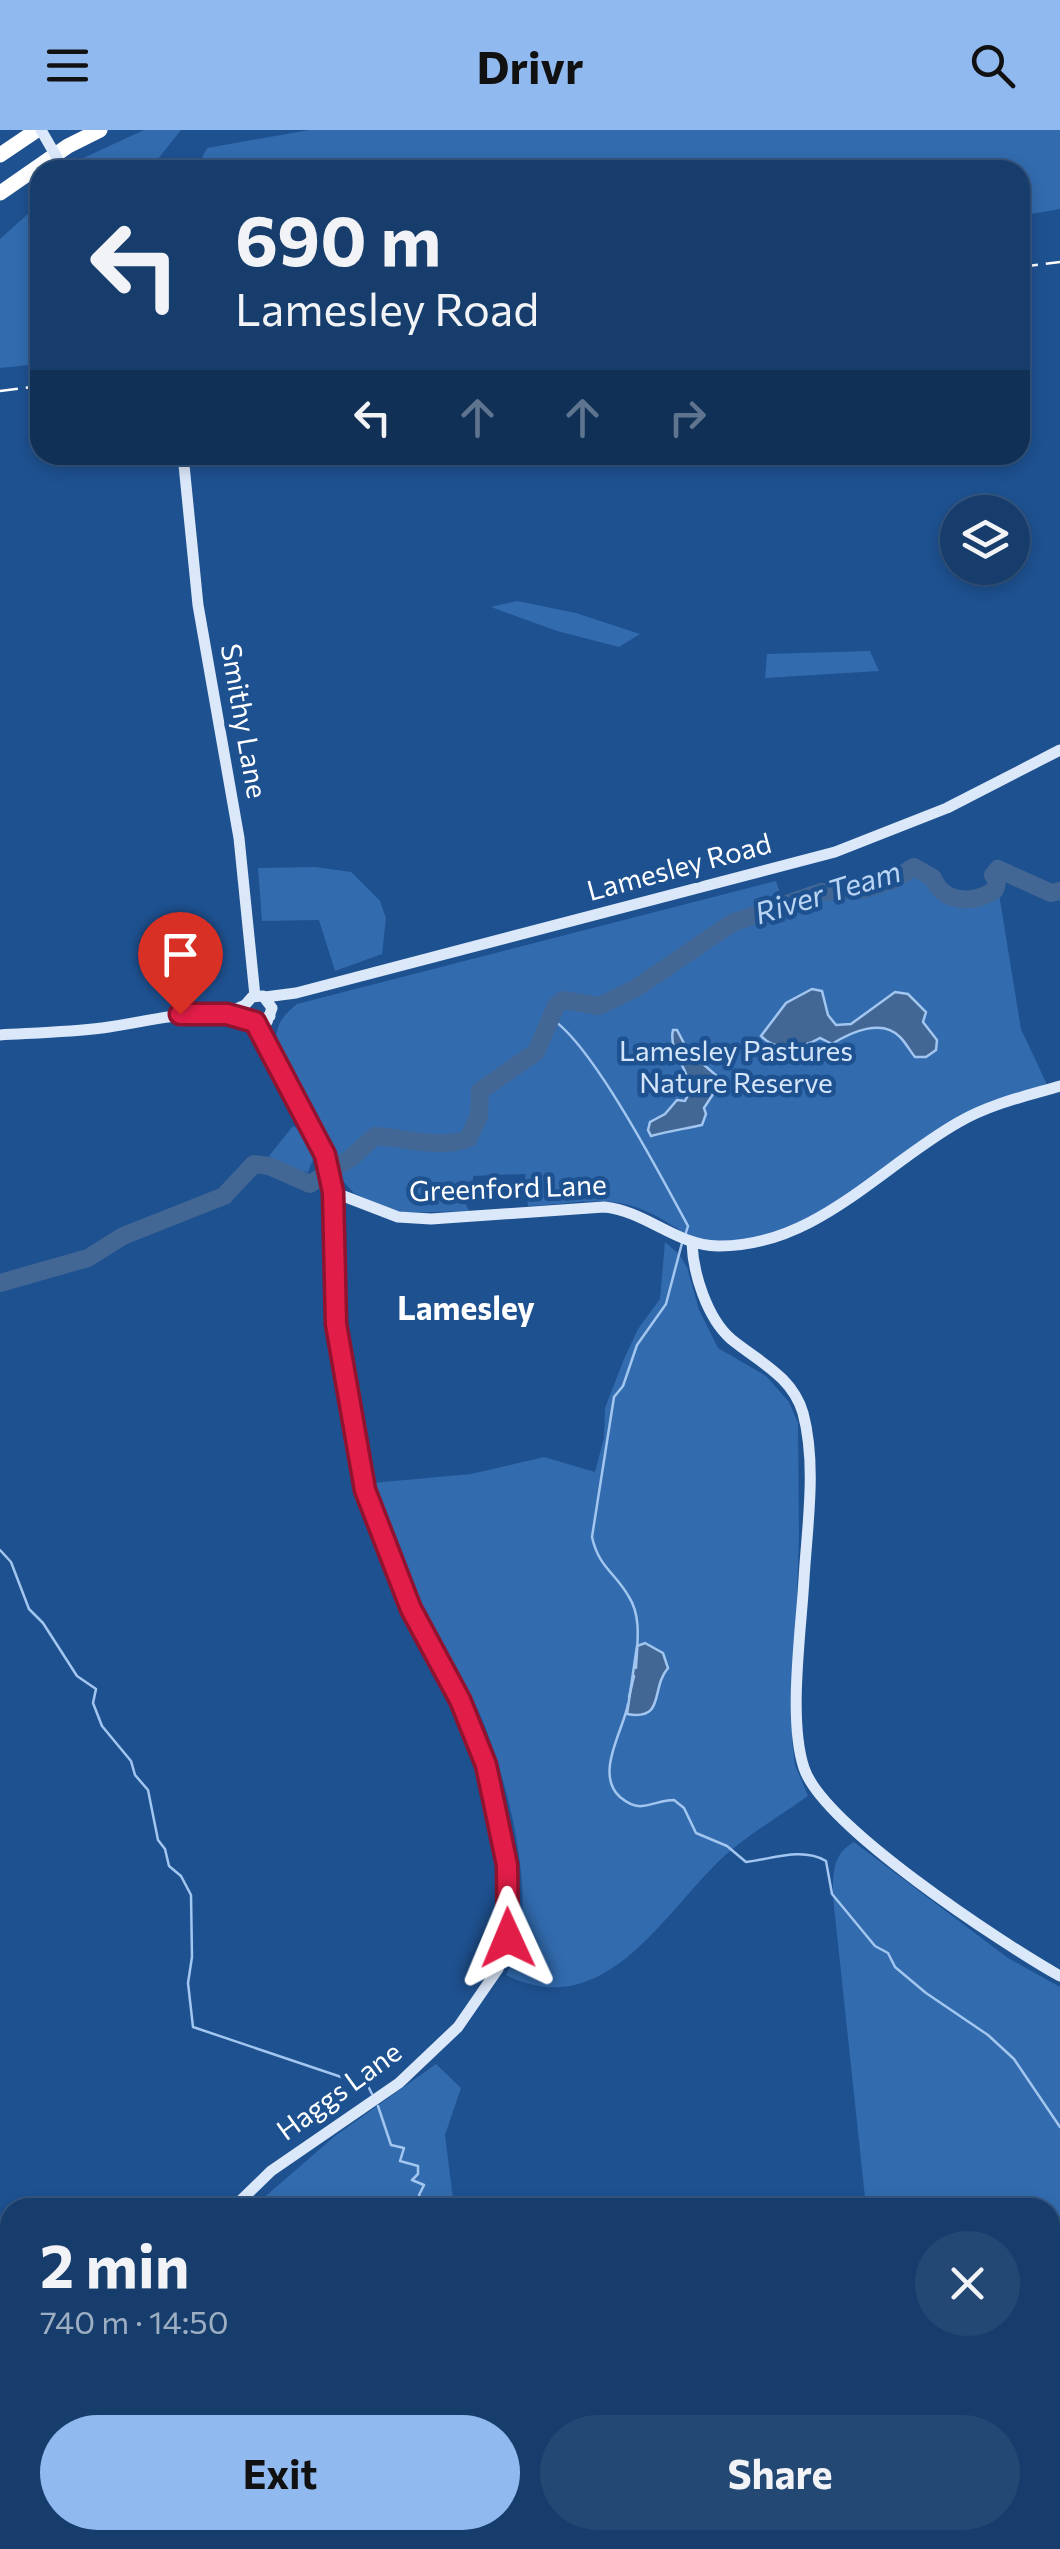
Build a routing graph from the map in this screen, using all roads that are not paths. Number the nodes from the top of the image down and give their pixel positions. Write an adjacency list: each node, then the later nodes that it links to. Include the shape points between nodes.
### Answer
1 (39, 130): 3 (highway); 5 (street, bridge)
2 (100, 130): 4 (highway)
3 (0, 155)
4 (48, 160)
5 (58, 160)
6 (30, 173): 7 (highway)
7 (0, 194)
8 (184, 465): 11 (street, Smithy Lane, via 202,635 239,838)
9 (1060, 750): 10 (street, Lamesley Road, via 946,808 835,852)
10 (296, 993): 11 (street, Lamesley Road); 12 (street, Lamesley Road)
11 (254, 1008): 12 (street); 12 (street, Lamesley Road, via 263,1021); 13 (street, Lamesley Road); 14 (street, Haggs Lane)
12 (271, 1013): 14 (street, Haggs Lane)
13 (0, 1034)
14 (270, 1046): 16 (street, Haggs Lane, via 325,1155)
15 (1060, 1086): 17 (street, Greenford Lane, via 959,1122 794,1230 746,1244)
16 (333, 1190): 17 (street, Greenford Lane, via 398,1217 625,1209); 19 (street, Haggs Lane, via 336,1324 365,1490 411,1609 486,1765 507,1865 508,1938 498,1970 458,2027 399,2083 271,2171)
17 (692, 1243): 18 (street, via 709,1308 728,1336 788,1382 806,1423 798,1695 804,1770 829,1807 928,1888)
18 (1060, 1976)
19 (243, 2198)

